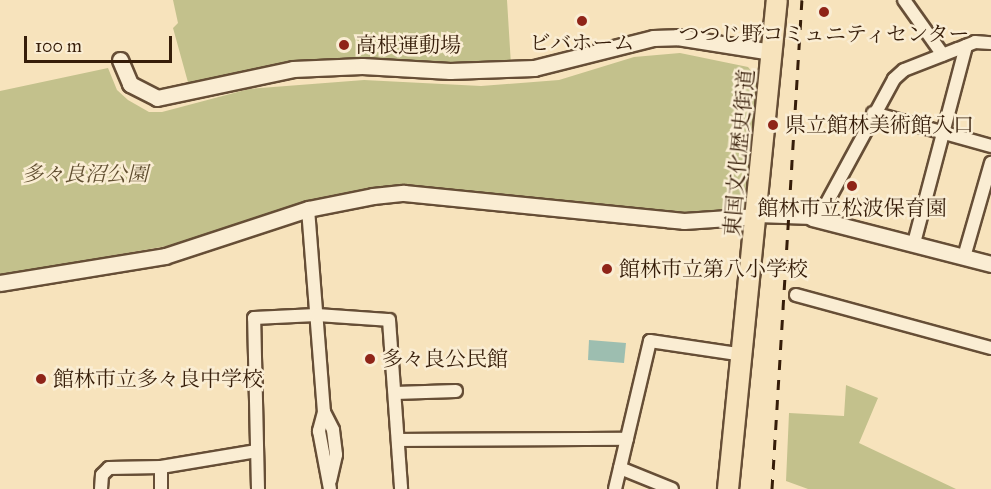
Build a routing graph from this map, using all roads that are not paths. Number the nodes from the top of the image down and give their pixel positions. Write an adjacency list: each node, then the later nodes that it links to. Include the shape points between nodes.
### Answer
1 (777, 0): 6 (highway, 東国文化歴史街道)
2 (904, 0): 7 (street)
3 (991, 33): 5 (street)
4 (991, 43): 5 (street)
5 (970, 44): 7 (street); 10 (street)
6 (772, 52): 8 (street, via 677,37 653,38 534,68 293,69 157,98 130,84); 14 (highway, 東国文化歴史街道)
7 (944, 55): 9 (street, via 899,74)
8 (120, 60)
9 (873, 113): 10 (street); 15 (street)
10 (945, 133): 11 (street); 16 (street)
11 (991, 146)
12 (991, 163): 17 (street)
13 (308, 209): 14 (street, via 348,198 404,193 684,220); 19 (street, via 165,256); 21 (street)
14 (758, 216): 15 (street); 23 (highway, 東国文化歴史街道)
15 (815, 218): 16 (street)
16 (914, 243): 17 (street)
17 (964, 257): 18 (street)
18 (991, 264)
19 (0, 283)
20 (796, 295): 22 (street)
21 (316, 315): 25 (street, via 389,320); 28 (street, via 254,318); 31 (street, via 324,412 333,430 336,454)
22 (991, 348)
23 (744, 355): 26 (street, via 650,341); 38 (highway, 東国文化歴史街道)
24 (456, 392): 25 (street)
25 (395, 393): 27 (street)
26 (627, 439): 27 (street); 30 (street)
27 (398, 440): 35 (street)
28 (257, 452): 29 (street); 34 (street)
29 (161, 467): 32 (street, via 109,468 102,475); 33 (street)
30 (620, 468): 36 (street); 37 (street)
31 (330, 485)
32 (101, 489)
33 (161, 489)
34 (258, 489)
35 (402, 489)
36 (615, 489)
37 (672, 489)
38 (728, 489)

